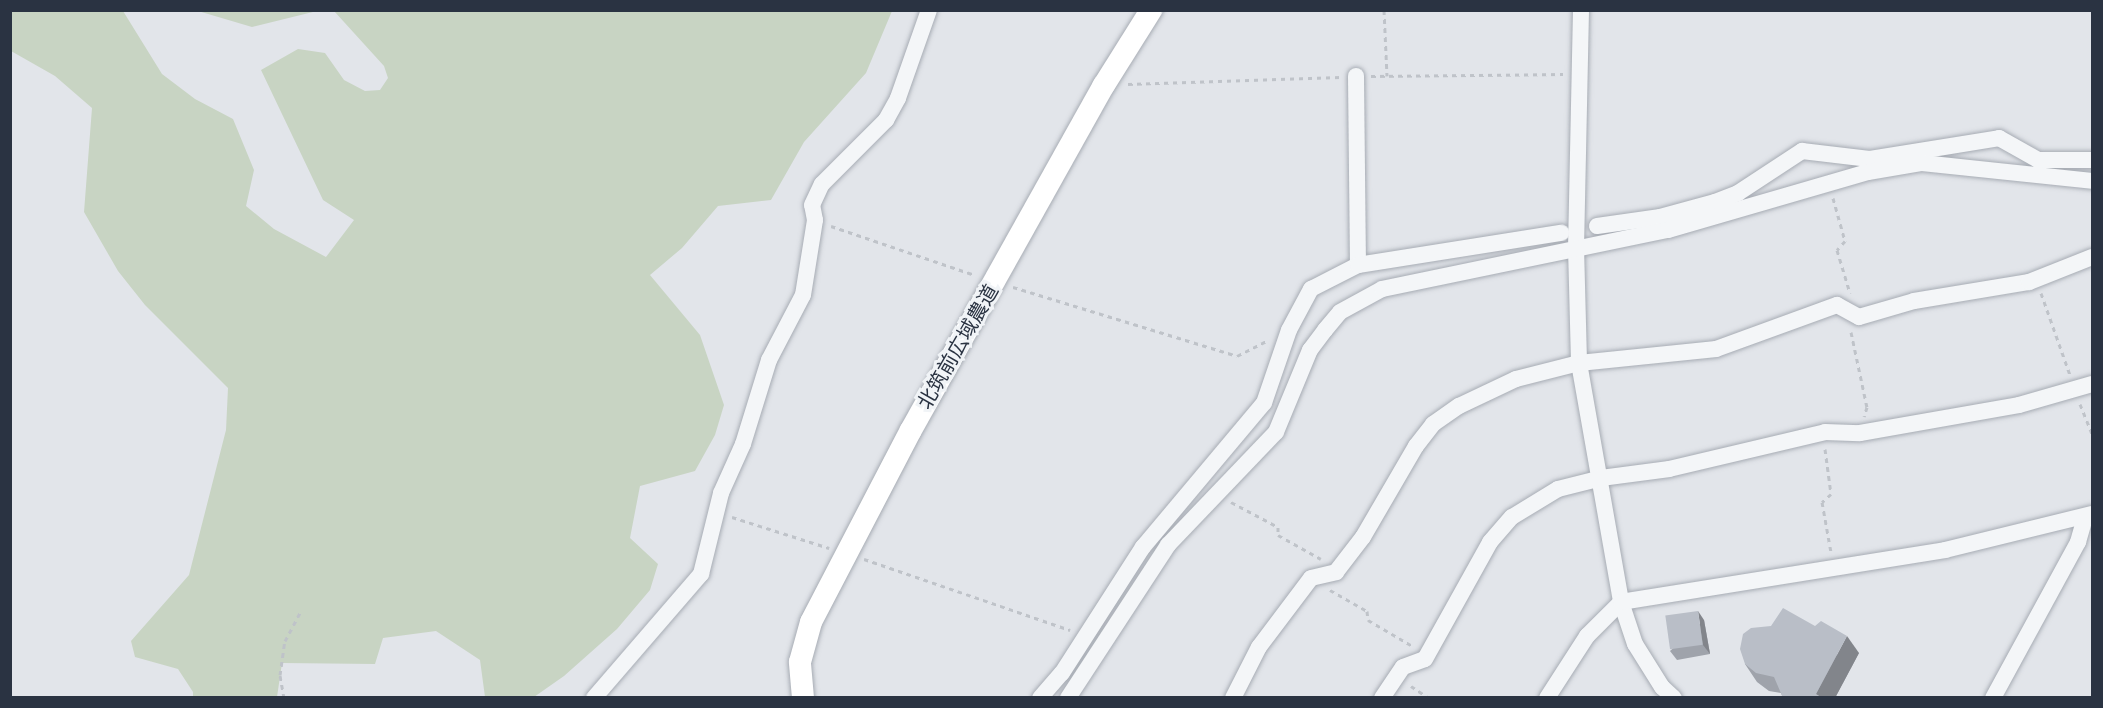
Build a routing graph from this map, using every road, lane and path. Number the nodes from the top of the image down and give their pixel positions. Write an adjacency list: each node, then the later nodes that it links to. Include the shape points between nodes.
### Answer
1 (929, 10): 9 (street, via 898,98 886,120 822,184 812,205)
2 (1151, 10): 16 (street, 北筑前広域農道, via 1104,85)
3 (1384, 10): 6 (path)
4 (1581, 10): 12 (street)
5 (1356, 76): 14 (street)
6 (1387, 76)
7 (2092, 160): 10 (street, via 2038,160 1999,138 1870,159 1802,151 1738,193 1715,202 1660,217)
8 (2092, 181): 12 (street, via 1922,164 1868,172 1668,230)
9 (815, 220): 16 (path); 27 (street, via 803,295 770,360 743,444 721,493)
10 (1597, 226)
11 (1561, 232): 14 (street)
12 (1576, 247): 19 (street, via 1382,289 1340,312); 20 (street)
13 (2092, 257): 15 (street)
14 (1358, 265): 17 (street, via 1311,289)
15 (2037, 279): 20 (street, via 1914,301 1859,317 1838,305 1716,349); 22 (path)
16 (995, 282): 17 (path, via 1237,356); 29 (street, 北筑前広域農道, via 911,430)
17 (1289, 330): 18 (street)
18 (1279, 358): 19 (street); 35 (street, via 1264,403 1143,547)
19 (1305, 363): 26 (street, via 1276,432)
20 (1579, 363): 25 (street); 31 (street, via 1516,379 1459,406 1434,424 1416,446 1363,537)
21 (2092, 384): 22 (street)
22 (2075, 390): 23 (street, via 2019,405 1860,433); 24 (path, via 2088,432)
23 (1825, 432): 25 (street, via 1669,469); 30 (path, via 1831,494 1822,502)
24 (2092, 434)
25 (1601, 478): 33 (street); 36 (street, via 1558,489 1512,517 1490,543)
26 (1215, 494): 31 (path, via 1278,527 1278,535 1316,554); 41 (street, via 1168,545)
27 (718, 512): 29 (path); 38 (street, via 701,574)
28 (2089, 516): 30 (street, via 1945,550); 46 (street)
29 (848, 554): 35 (path); 39 (street, 北筑前広域農道, via 811,622 800,662)
30 (1834, 568): 33 (street)
31 (1336, 572): 32 (street)
32 (1311, 578): 36 (path, via 1366,611 1368,620 1410,642); 42 (street, via 1259,647)
33 (1621, 602): 44 (street, via 1587,636); 45 (street, via 1635,644)
34 (300, 613): 37 (path, via 285,641 280,675)
35 (1086, 636): 40 (street)
36 (1425, 659): 43 (street, via 1403,667)
37 (284, 698)
38 (594, 698)
39 (803, 698)
40 (1040, 698)
41 (1068, 698)
42 (1233, 698)
43 (1382, 698)
44 (1547, 698)
45 (1674, 698)
46 (1993, 698)

